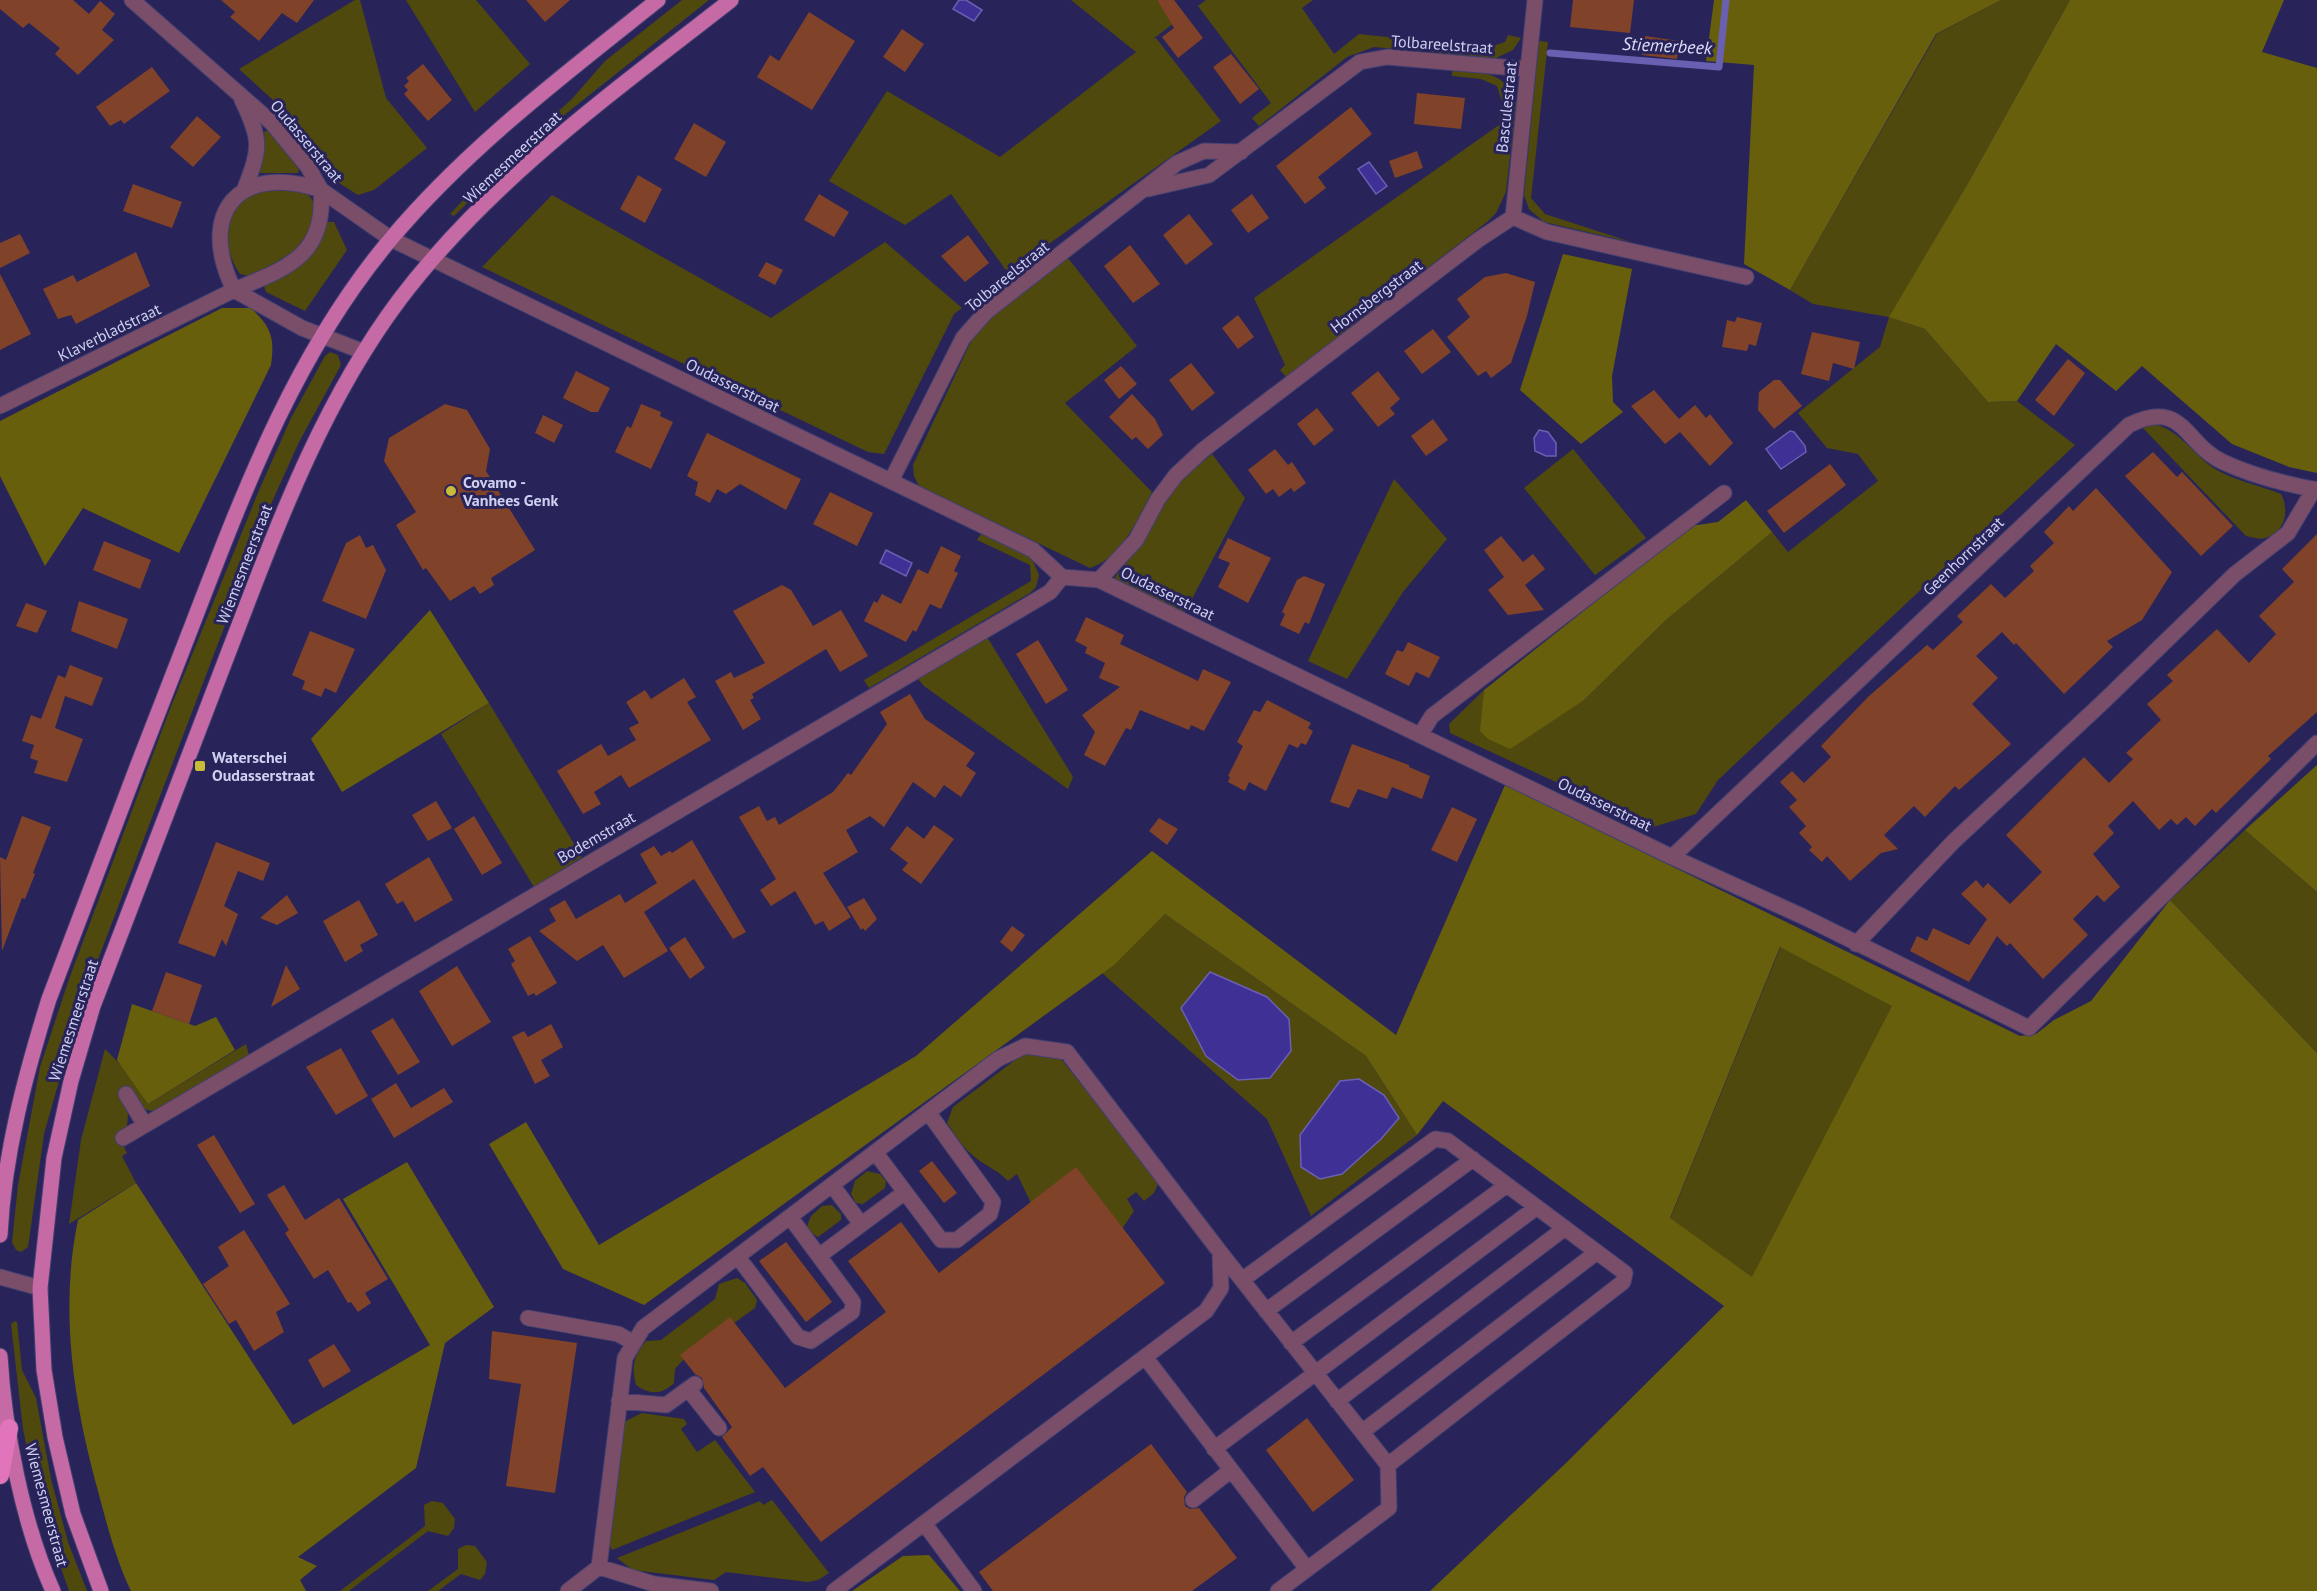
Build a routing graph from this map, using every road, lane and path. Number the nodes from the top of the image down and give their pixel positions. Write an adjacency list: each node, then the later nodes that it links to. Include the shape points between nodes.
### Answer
1 (132, 0): 6 (street, Oudasserstraat)
2 (658, 0): 12 (main road, Wiemesmeerstraat, via 523,108 451,175)
3 (731, 0): 13 (main road, Wiemesmeerstraat, via 530,162)
4 (1535, 0): 5 (street, Basculestraat)
5 (1527, 69): 7 (street, Tolbareelstraat, via 1387,57 1360,62); 11 (street, Basculestraat)
6 (238, 92): 8 (street, Oudasserstraat, via 257,130 257,158); 9 (street, Oudasserstraat, via 272,122)
7 (1240, 152): 10 (street, Tolbareelstraat, via 1209,175); 10 (street, Tolbareelstraat, via 1204,151 1177,163)
8 (245, 188): 9 (street, via 277,181 297,182); 15 (street, via 226,210 219,238 224,268)
9 (321, 190): 12 (street, Oudasserstraat); 15 (street, Klaverbladstraat, via 318,232 300,257)
10 (1146, 190): 19 (street, Tolbareelstraat, via 986,312 963,338)
11 (1513, 217): 14 (street, via 1547,232); 23 (street, Hornsbergstraat, via 1203,450 1176,475 1136,540)
12 (391, 239): 13 (street, Oudasserstraat); 16 (main road, Wiemesmeerstraat)
13 (433, 260): 17 (main road, Wiemesmeerstraat); 19 (street, Oudasserstraat)
14 (1746, 277)
15 (234, 290): 16 (street, via 303,328); 18 (street, Klaverbladstraat)
16 (322, 334): 17 (street); 41 (main road, Wiemesmeerstraat, via 279,412 240,500 49,999 11,1144)
17 (364, 352): 48 (main road, Wiemesmeerstraat, via 321,427 280,519 93,1006 54,1158)
18 (0, 406)
19 (891, 482): 22 (street, Oudasserstraat, via 1035,552)
20 (2315, 489): 26 (street, Geenhornstraat, via 2269,480 2220,461 2171,418 2156,416 2128,425); 27 (street, Geenhornstraat, via 2288,533 2235,574 1954,841)
21 (1724, 493): 24 (street, via 1432,716)
22 (1062, 577): 23 (street, Oudasserstraat); 30 (street, Bodemstraat, via 1050,592)
23 (1099, 580): 24 (street, Oudasserstraat)
24 (1420, 735): 26 (street, Oudasserstraat)
25 (2317, 743): 27 (street, Oudasserstraat, via 2029,1028)
26 (1672, 857): 27 (street, Oudasserstraat)
27 (1856, 944)
28 (126, 1094): 30 (street)
29 (928, 1112): 32 (street); 36 (street, via 993,1202 990,1214 957,1240 941,1240); 42 (street, via 998,1059 1025,1046 1067,1052)
30 (145, 1125): 31 (street, Bodemstraat)
31 (123, 1138)
32 (875, 1152): 34 (street); 36 (street)
33 (1473, 1159): 35 (street); 47 (street, via 1448,1141 1435,1139); 49 (street)
34 (832, 1185): 38 (street); 39 (street)
35 (1507, 1185): 37 (street); 52 (street)
36 (905, 1192): 39 (street)
37 (1537, 1207): 40 (street); 55 (street)
38 (790, 1217): 44 (street); 45 (street)
39 (861, 1224): 44 (street)
40 (1565, 1228): 43 (street); 57 (street)
41 (0, 1235)
42 (1220, 1252): 47 (street); 54 (street, via 1221,1288 1206,1311)
43 (1597, 1252): 60 (street); 62 (street, via 1625,1273 1623,1282)
44 (819, 1256): 45 (street, via 853,1302 852,1312 811,1341 798,1337)
45 (738, 1257): 51 (street, via 643,1328)
46 (0, 1277): 48 (street)
47 (1242, 1280): 49 (street)
48 (40, 1288): 71 (main road, Wiemesmeerstraat, via 44,1370 55,1437 74,1514)
49 (1266, 1311): 52 (street)
50 (528, 1318): 51 (street, via 618,1334)
51 (634, 1343): 56 (street, via 625,1358)
52 (1292, 1343): 55 (street)
53 (0, 1356): 58 (main road, Wiemesmeerstraat)
54 (1145, 1357): 61 (street); 66 (street)
55 (1314, 1372): 57 (street); 61 (street)
56 (619, 1401): 59 (street, via 666,1405 691,1386); 67 (street)
57 (1337, 1401): 60 (street)
58 (9, 1428): 64 (highway); 70 (main road, Wiemesmeerstraat, via 26,1507)
59 (719, 1428)
60 (1362, 1432): 62 (street)
61 (1214, 1449): 63 (street)
62 (1388, 1465): 68 (street, via 1389,1508)
63 (1230, 1471): 65 (street); 68 (street)
64 (0, 1475)
65 (1193, 1500)
66 (924, 1523): 74 (street); 75 (street)
67 (599, 1567): 69 (street); 72 (street)
68 (1307, 1569): 76 (street)
69 (654, 1587): 73 (street)
70 (52, 1591)
71 (101, 1591)
72 (568, 1591)
73 (711, 1591)
74 (834, 1591)
75 (974, 1591)
76 (1278, 1591)

